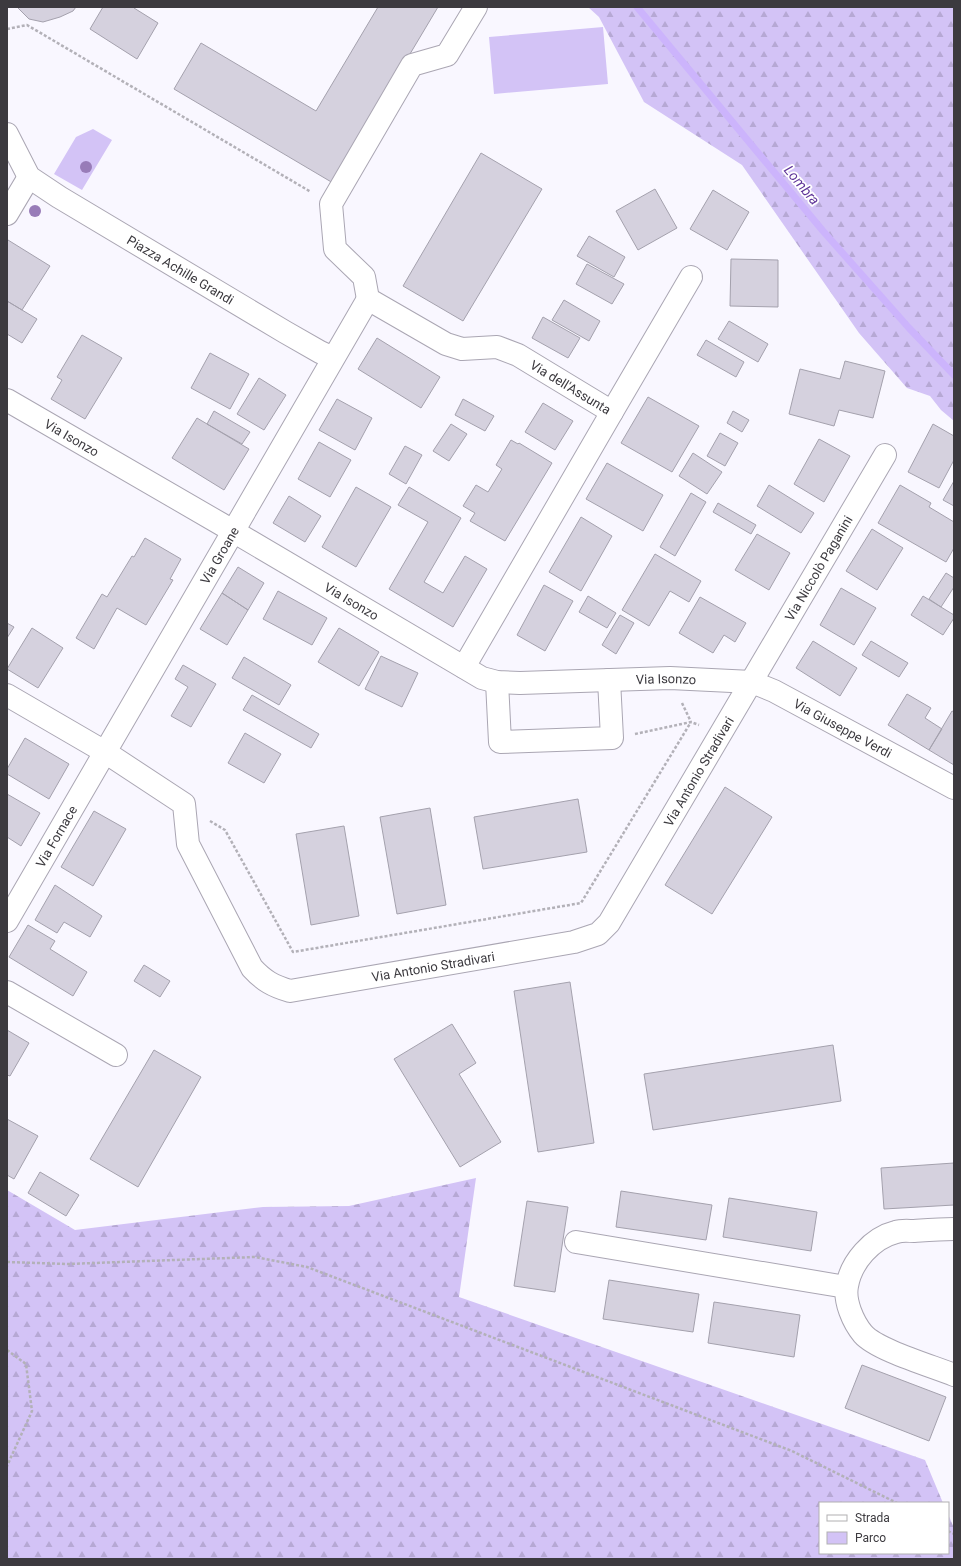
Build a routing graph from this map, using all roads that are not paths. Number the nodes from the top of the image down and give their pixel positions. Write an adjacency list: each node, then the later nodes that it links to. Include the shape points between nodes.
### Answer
1 (476, 7): 6 (street, via 447,55 412,65 331,204 335,249 364,277)
2 (7, 134): 3 (street, Piazza Achille Grandi)
3 (30, 177): 4 (street); 7 (street, Piazza Achille Grandi, via 66,202)
4 (7, 214)
5 (691, 277): 9 (street)
6 (368, 299): 7 (street); 9 (street, Via dell'Assunta, via 446,344 462,349 497,347 518,355)
7 (333, 358): 11 (street, Via Groane)
8 (7, 400): 11 (street, Via Isonzo)
9 (612, 412): 12 (street, Via dell'Assunta)
10 (885, 455): 16 (street, Via Niccolò Paganini)
11 (233, 531): 12 (street, Via Isonzo); 18 (street, Via Groane)
12 (464, 667): 15 (street, Via Isonzo, via 482,678)
13 (609, 680): 14 (street, Via Isonzo); 15 (street, Via Isonzo); 15 (street, via 612,738 500,742)
14 (729, 680): 16 (street, Via Giuseppe Verdi)
15 (498, 682)
16 (752, 682): 18 (street, Via Antonio Stradivari, via 610,923 598,934 574,942 290,991 278,988 263,979 252,968 188,844 184,804); 19 (street, Via Giuseppe Verdi)
17 (7, 695): 18 (street)
18 (105, 752): 20 (street, Via Fornace)
19 (954, 788)
20 (7, 921)
21 (7, 992): 22 (street)
22 (116, 1055)
23 (954, 1229): 25 (street, via 896,1232 878,1240 864,1252 853,1267)
24 (576, 1242): 25 (street)
25 (846, 1287): 26 (street, via 848,1305 863,1334 880,1347)
26 (954, 1375)

